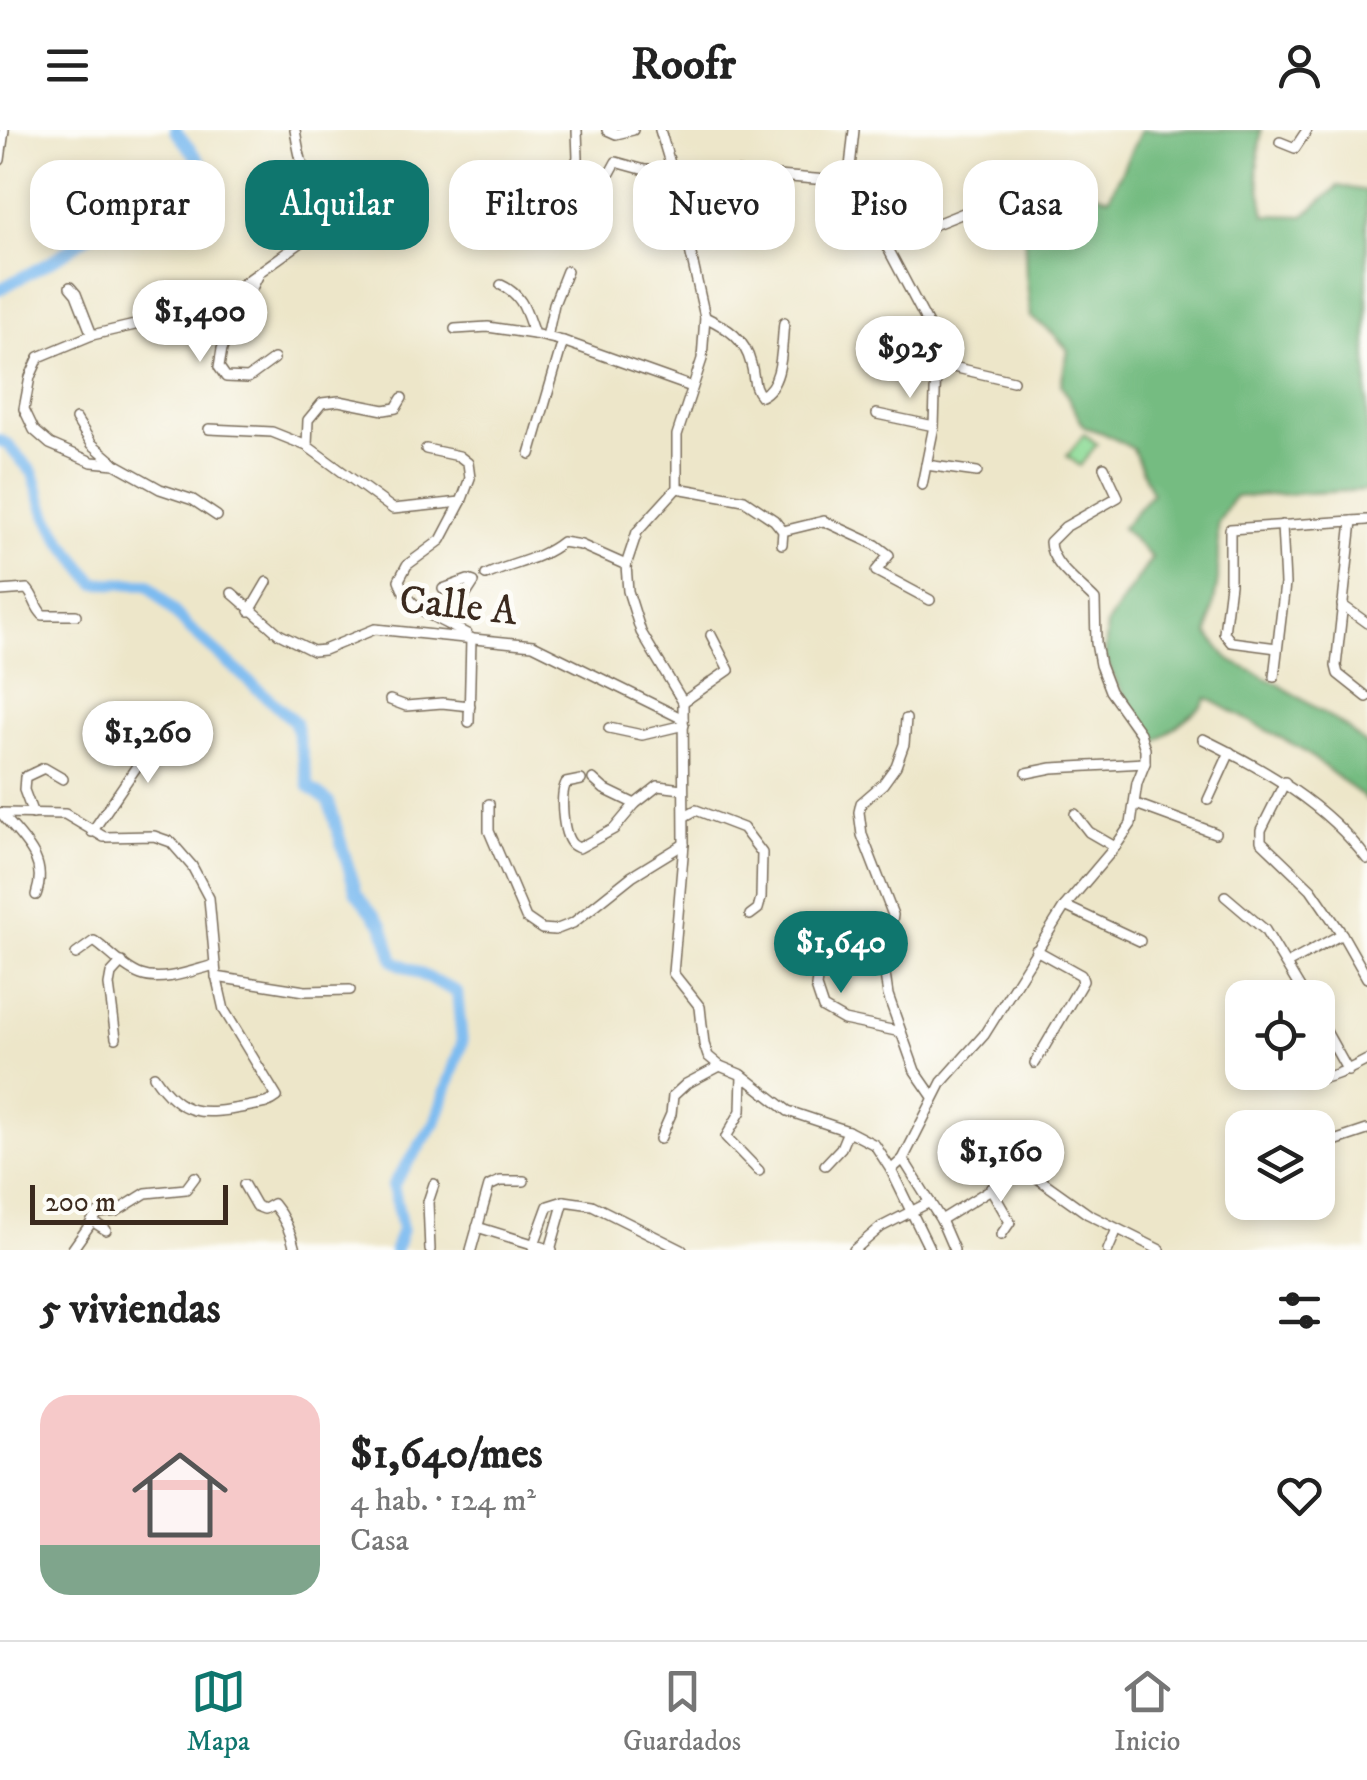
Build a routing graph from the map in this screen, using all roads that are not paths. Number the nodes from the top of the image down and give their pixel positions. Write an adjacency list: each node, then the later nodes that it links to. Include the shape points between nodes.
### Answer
1 (4, 130): 10 (street)
2 (294, 130): 17 (street, via 302,162 332,213)
3 (577, 130): 11 (street)
4 (607, 130): 5 (street)
5 (633, 130)
6 (854, 130): 13 (street)
7 (1307, 130): 9 (street, via 1295,148)
8 (662, 131): 12 (street)
9 (1280, 142)
10 (0, 160)
11 (577, 160)
12 (670, 160)
13 (851, 160)
14 (690, 250): 22 (street)
15 (889, 250): 30 (street, via 930,328)
16 (567, 271): 27 (street)
17 (260, 272): 21 (street); 29 (street, via 219,367 226,377 248,378)
18 (501, 285): 25 (street, via 521,299)
19 (70, 287): 26 (street)
20 (203, 287): 21 (street)
21 (232, 292): 26 (street, via 199,310)
22 (705, 318): 23 (street, via 744,344 761,396 777,379); 32 (street)
23 (784, 323)
24 (456, 329): 25 (street)
25 (534, 334): 27 (street)
26 (92, 335): 41 (street, via 39,357 24,408 50,444 92,462)
27 (547, 337): 28 (street)
28 (563, 341): 32 (street); 40 (street)
29 (274, 359)
30 (936, 363): 31 (street); 36 (street)
31 (1013, 381)
32 (692, 386): 46 (street, via 677,434)
33 (402, 398): 38 (street, via 384,410 322,403 308,420)
34 (877, 414): 36 (street)
35 (76, 420): 41 (street)
36 (934, 426): 42 (street)
37 (210, 429): 38 (street, via 272,432)
38 (308, 446): 47 (street, via 392,510)
39 (426, 448): 47 (street, via 468,463)
40 (530, 454)
41 (116, 464): 48 (street)
42 (926, 464): 44 (street); 45 (street)
43 (1104, 467): 83 (street, via 1118,497 1065,527 1050,550 1095,600 1100,665 1140,733)
44 (977, 472)
45 (922, 485)
46 (676, 488): 52 (street, via 744,500); 54 (street, via 637,532)
47 (461, 502): 67 (street, via 441,540 407,565 399,580 414,606)
48 (216, 516)
49 (1367, 520): 50 (street)
50 (1352, 521): 51 (street); 55 (street)
51 (1282, 525): 70 (street, via 1285,584); 70 (street, via 1230,529 1224,634 1231,642)
52 (784, 531): 53 (street); 62 (street, via 824,521 876,545 889,555 876,571)
53 (782, 544)
54 (626, 565): 57 (street, via 562,542 547,554); 74 (street, via 641,632)
55 (1346, 568): 56 (street); 63 (street)
56 (1359, 569)
57 (486, 575)
58 (267, 582): 64 (street)
59 (444, 590): 67 (street, via 474,582)
60 (0, 591): 65 (street, via 27,588 42,615)
61 (232, 593): 64 (street, Calle A)
62 (930, 600)
63 (1342, 605): 66 (street); 72 (street, via 1338,674)
64 (250, 611): 69 (street, Calle A, via 313,650 374,629)
65 (76, 615)
66 (1367, 623)
67 (448, 624): 69 (street)
68 (711, 635): 74 (street, via 729,670)
69 (472, 638): 75 (street); 79 (street, Calle A, via 533,645)
70 (1277, 648): 71 (street)
71 (1274, 678)
72 (1367, 697)
73 (390, 700): 75 (street)
74 (683, 702): 79 (street)
75 (470, 706): 78 (street)
76 (172, 716): 96 (street)
77 (906, 719): 117 (street, via 896,766 859,812 893,915 885,974)
78 (469, 722)
79 (684, 722): 80 (street, via 642,735); 87 (street)
80 (608, 728)
81 (1203, 739): 82 (street)
82 (1230, 752): 86 (street); 88 (street)
83 (1144, 763): 84 (street); 91 (street)
84 (1026, 773)
85 (63, 779): 93 (street, via 44,768 26,777)
86 (1285, 782): 100 (street); 106 (street, via 1261,841 1311,889)
87 (682, 789): 90 (street, via 658,786); 95 (street)
88 (1208, 800)
89 (490, 804): 98 (street, via 489,831 526,918 542,930 574,923)
90 (634, 804): 90 (street, via 614,829 580,848 567,834 560,794 566,782 587,779)
91 (1136, 804): 97 (street); 99 (street)
92 (0, 814): 93 (street); 101 (street, via 38,858)
93 (33, 814): 96 (street, via 66,814)
94 (1075, 814): 99 (street)
95 (684, 816): 98 (street); 104 (street, via 696,810 742,828 762,853 761,898)
96 (92, 832): 111 (street, via 172,842 208,898)
97 (1215, 833)
98 (684, 844): 122 (street, via 672,973 700,1007 708,1056)
99 (1114, 847): 103 (street)
100 (1367, 858)
101 (36, 894)
102 (1224, 896): 112 (street, via 1265,930)
103 (1065, 906): 107 (street); 108 (street)
104 (750, 915)
105 (823, 930): 117 (street, via 816,987 823,1008 844,1020)
106 (1342, 934): 112 (street); 113 (street)
107 (1140, 941)
108 (1036, 950): 121 (street, via 1083,981); 127 (street, via 984,1035)
109 (76, 954): 110 (street, via 94,941)
110 (122, 962): 111 (street, via 155,977); 118 (street, via 108,984)
111 (215, 964): 114 (street)
112 (1287, 964): 115 (street)
113 (1366, 973)
114 (216, 977): 116 (street, via 304,991); 124 (street, via 224,1010 277,1097 200,1113 165,1094)
115 (1296, 980)
116 (350, 990)
117 (901, 1032): 127 (street, via 915,1071)
118 (116, 1038)
119 (1335, 1048): 123 (street)
120 (1367, 1060): 123 (street)
121 (1035, 1063)
122 (720, 1066): 125 (street); 130 (street, via 673,1096)
123 (1348, 1071): 126 (street)
124 (154, 1076)
125 (742, 1076): 128 (street, via 788,1110); 135 (street, via 742,1111 726,1137)
126 (1335, 1076)
127 (934, 1097): 132 (street)
128 (848, 1130): 133 (street); 134 (street, via 876,1145)
129 (1367, 1130): 131 (street)
130 (660, 1139)
131 (1335, 1141)
132 (903, 1159): 134 (street); 142 (street)
133 (825, 1165)
134 (891, 1170): 143 (street)
135 (759, 1171)
136 (194, 1177): 144 (street, via 186,1188 146,1193)
137 (524, 1181): 146 (street, via 489,1186)
138 (434, 1184): 153 (street)
139 (244, 1185): 152 (street, via 256,1206 274,1204 280,1211)
140 (990, 1188): 145 (street); 147 (street, via 1022,1166); 149 (street, via 1010,1222)
141 (558, 1202): 150 (street, via 548,1206); 155 (street); 156 (street, via 592,1205)
142 (930, 1202): 143 (street); 145 (street)
143 (912, 1212): 157 (street); 158 (street)
144 (92, 1220): 148 (street); 151 (street)
145 (941, 1220): 159 (street)
146 (478, 1227): 150 (street); 154 (street)
147 (1117, 1229): 160 (street); 161 (street)
148 (106, 1230)
149 (1001, 1235)
150 (534, 1247): 155 (street)
151 (72, 1250)
152 (295, 1250)
153 (430, 1250)
154 (471, 1250)
155 (551, 1250)
156 (682, 1250)
157 (854, 1250)
158 (930, 1250)
159 (954, 1250)
160 (1108, 1250)
161 (1160, 1250)

